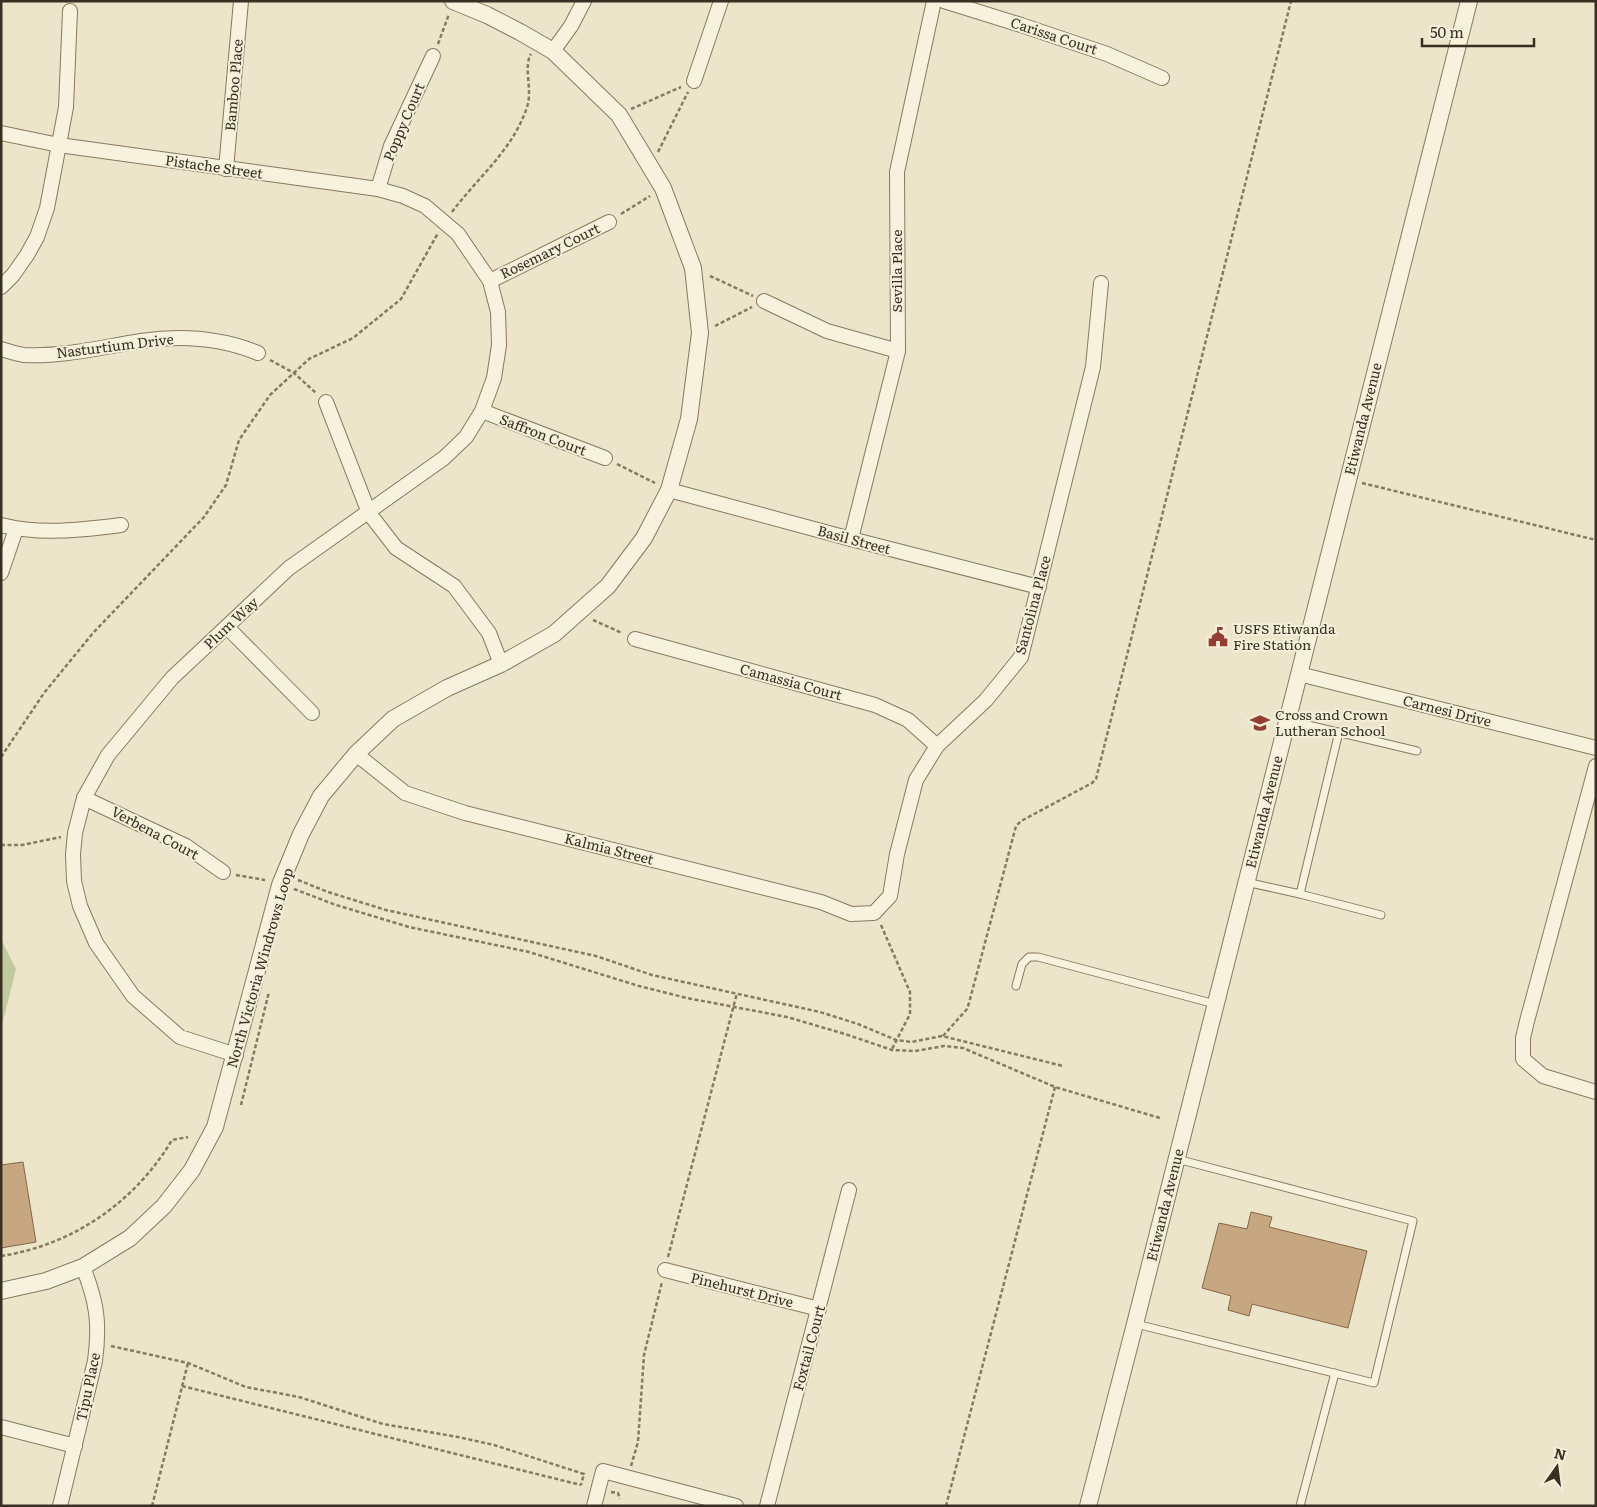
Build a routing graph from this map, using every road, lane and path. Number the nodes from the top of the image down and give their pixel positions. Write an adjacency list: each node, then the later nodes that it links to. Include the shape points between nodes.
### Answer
1 (241, 1): 19 (street, Bamboo Place)
2 (453, 1): 10 (street, North Victoria Windrows Loop); 12 (path)
3 (584, 1): 11 (street)
4 (721, 1): 14 (street)
5 (934, 1): 32 (street, Sevilla Place, via 897,172)
6 (944, 1): 13 (street, Carissa Court, via 1107,54)
7 (1291, 1): 78 (path, via 1096,779 1016,826 967,1009)
8 (1469, 1): 38 (street, Etiwanda Avenue)
9 (70, 11): 17 (street, via 66,107)
10 (538, 42): 11 (street, North Victoria Windrows Loop); 24 (path, via 528,59 530,90 519,127 489,170)
11 (553, 52): 15 (street, North Victoria Windrows Loop)
12 (433, 56): 21 (street, Poppy Court, via 391,146)
13 (1162, 78)
14 (694, 81): 15 (path); 18 (path)
15 (618, 115): 18 (street, North Victoria Windrows Loop)
16 (1, 133): 17 (street, Pistache Street)
17 (59, 145): 19 (street, Pistache Street); 28 (street, via 47,208 37,237 18,268)
18 (651, 167): 20 (street, North Victoria Windrows Loop)
19 (226, 168): 21 (street, Pistache Street)
20 (663, 188): 23 (path); 25 (street, North Victoria Windrows Loop)
21 (378, 189): 22 (street, Pistache Street)
22 (424, 206): 24 (street, Plum Way)
23 (609, 222): 26 (street, Rosemary Court)
24 (444, 223): 26 (street, Plum Way, via 458,234); 34 (path, via 401,298 353,338 309,359)
25 (693, 268): 29 (path); 30 (street, North Victoria Windrows Loop)
26 (490, 281): 36 (street, Plum Way, via 498,312 499,344 494,378)
27 (1101, 283): 47 (street, Santolina Place, via 1093,367)
28 (1, 287)
29 (764, 301): 30 (path); 32 (street, via 827,331)
30 (700, 334): 39 (street, North Victoria Windrows Loop, via 689,419)
31 (1, 349): 33 (street, Nasturtium Drive, via 22,355 69,353 144,340 201,338)
32 (898, 352): 44 (street, Sevilla Place)
33 (258, 353): 34 (path)
34 (294, 373): 35 (path); 60 (path, via 270,395 239,440 226,485 204,517 93,634 44,693)
35 (326, 402): 40 (street)
36 (482, 412): 37 (street, Saffron Court); 40 (street, Plum Way, via 466,437 444,458)
37 (605, 458): 39 (path)
38 (1348, 480): 45 (path); 52 (street, Etiwanda Avenue)
39 (668, 490): 44 (street, Basil Street); 48 (street, North Victoria Windrows Loop, via 644,538 608,586)
40 (369, 512): 49 (street, Plum Way, via 289,568); 51 (street, via 396,548 454,586 489,633)
41 (1, 525): 43 (street)
42 (121, 525): 43 (street, via 86,529)
43 (16, 528): 46 (street)
44 (851, 539): 47 (street, Basil Street)
45 (1596, 540)
46 (1, 573)
47 (1039, 587): 56 (street, Santolina Place, via 1021,657 986,700)
48 (577, 613): 50 (path); 51 (street, North Victoria Windrows Loop, via 554,634)
49 (227, 627): 53 (street); 62 (street, Plum Way, via 172,678 123,736 108,755)
50 (635, 639): 56 (street, Camassia Court, via 876,705 908,720)
51 (501, 664): 59 (street, North Victoria Windrows Loop, via 447,688 393,719)
52 (1298, 674): 54 (street, Etiwanda Avenue); 57 (street, Carnesi Drive)
53 (312, 714)
54 (1287, 720): 55 (lane); 68 (street, Etiwanda Avenue)
55 (1339, 732): 58 (lane); 70 (lane)
56 (937, 746): 71 (street, Santolina Place, via 916,780 896,854 890,896)
57 (1596, 748)
58 (1417, 751)
59 (356, 754): 71 (street, Kalmia Street, via 406,792 465,812 821,902 851,914); 81 (street, North Victoria Windrows Loop, via 321,796 280,885)
60 (1, 756)
61 (1596, 766): 84 (street, via 1523,1038 1523,1059 1543,1076)
62 (84, 798): 65 (street, Verbena Court, via 186,846); 81 (street, Plum Way, via 75,833 74,880 80,906 96,943 133,996 180,1037)
63 (62, 832): 64 (path, via 60,838)
64 (1, 845)
65 (223, 872): 66 (path)
66 (260, 878)
67 (298, 880): 75 (path, via 386,910 587,954 652,975)
68 (1246, 882): 70 (lane); 76 (street, Etiwanda Avenue)
69 (294, 889): 77 (path, via 409,927 529,952 639,986)
70 (1300, 894): 72 (lane)
71 (874, 913): 79 (path, via 910,992 910,1014)
72 (1381, 915)
73 (271, 983): 85 (path)
74 (1016, 986): 76 (lane, via 1022,964 1029,957 1038,957)
75 (737, 992): 77 (path); 79 (path, via 820,1012)
76 (1216, 1004): 88 (street, Etiwanda Avenue)
77 (734, 1006): 80 (path, via 846,1034); 92 (path)
78 (943, 1036): 79 (path, via 911,1042); 82 (path)
79 (896, 1040): 80 (path)
80 (892, 1050): 83 (path, via 916,1051 944,1046 963,1048)
81 (236, 1054): 91 (street, North Victoria Windrows Loop, via 215,1127 192,1170 164,1206 130,1238)
82 (1063, 1066)
83 (1055, 1087): 86 (path); 108 (path)
84 (1596, 1092)
85 (241, 1105)
86 (1160, 1118)
87 (188, 1137): 90 (path, via 172,1140 135,1188 114,1208 78,1232 26,1251)
88 (1177, 1159): 95 (street, Etiwanda Avenue); 98 (lane, via 1413,1221 1374,1383)
89 (849, 1190): 94 (street, Foxtail Court)
90 (1, 1256)
91 (83, 1267): 93 (street, North Victoria Windrows Loop, via 46,1281); 101 (street, Tipu Place, via 97,1313 98,1338)
92 (665, 1270): 94 (street, Pinehurst Drive); 102 (path, via 644,1355 638,1442)
93 (1, 1291)
94 (819, 1309): 107 (street, Foxtail Court)
95 (1135, 1324): 98 (lane); 109 (street, Etiwanda Avenue)
96 (111, 1346): 97 (path)
97 (188, 1363): 99 (path); 99 (path, via 246,1387 299,1397 383,1424 494,1445 584,1474 581,1486)
98 (1335, 1373): 110 (lane)
99 (182, 1386): 104 (path)
100 (1, 1427): 101 (street)
101 (75, 1446): 103 (street, Tipu Place)
102 (627, 1478): 105 (street, via 603,1471); 106 (street)
103 (60, 1506)
104 (152, 1506)
105 (594, 1506)
106 (736, 1506)
107 (767, 1506)
108 (946, 1506)
109 (1088, 1506)
110 (1300, 1506)

